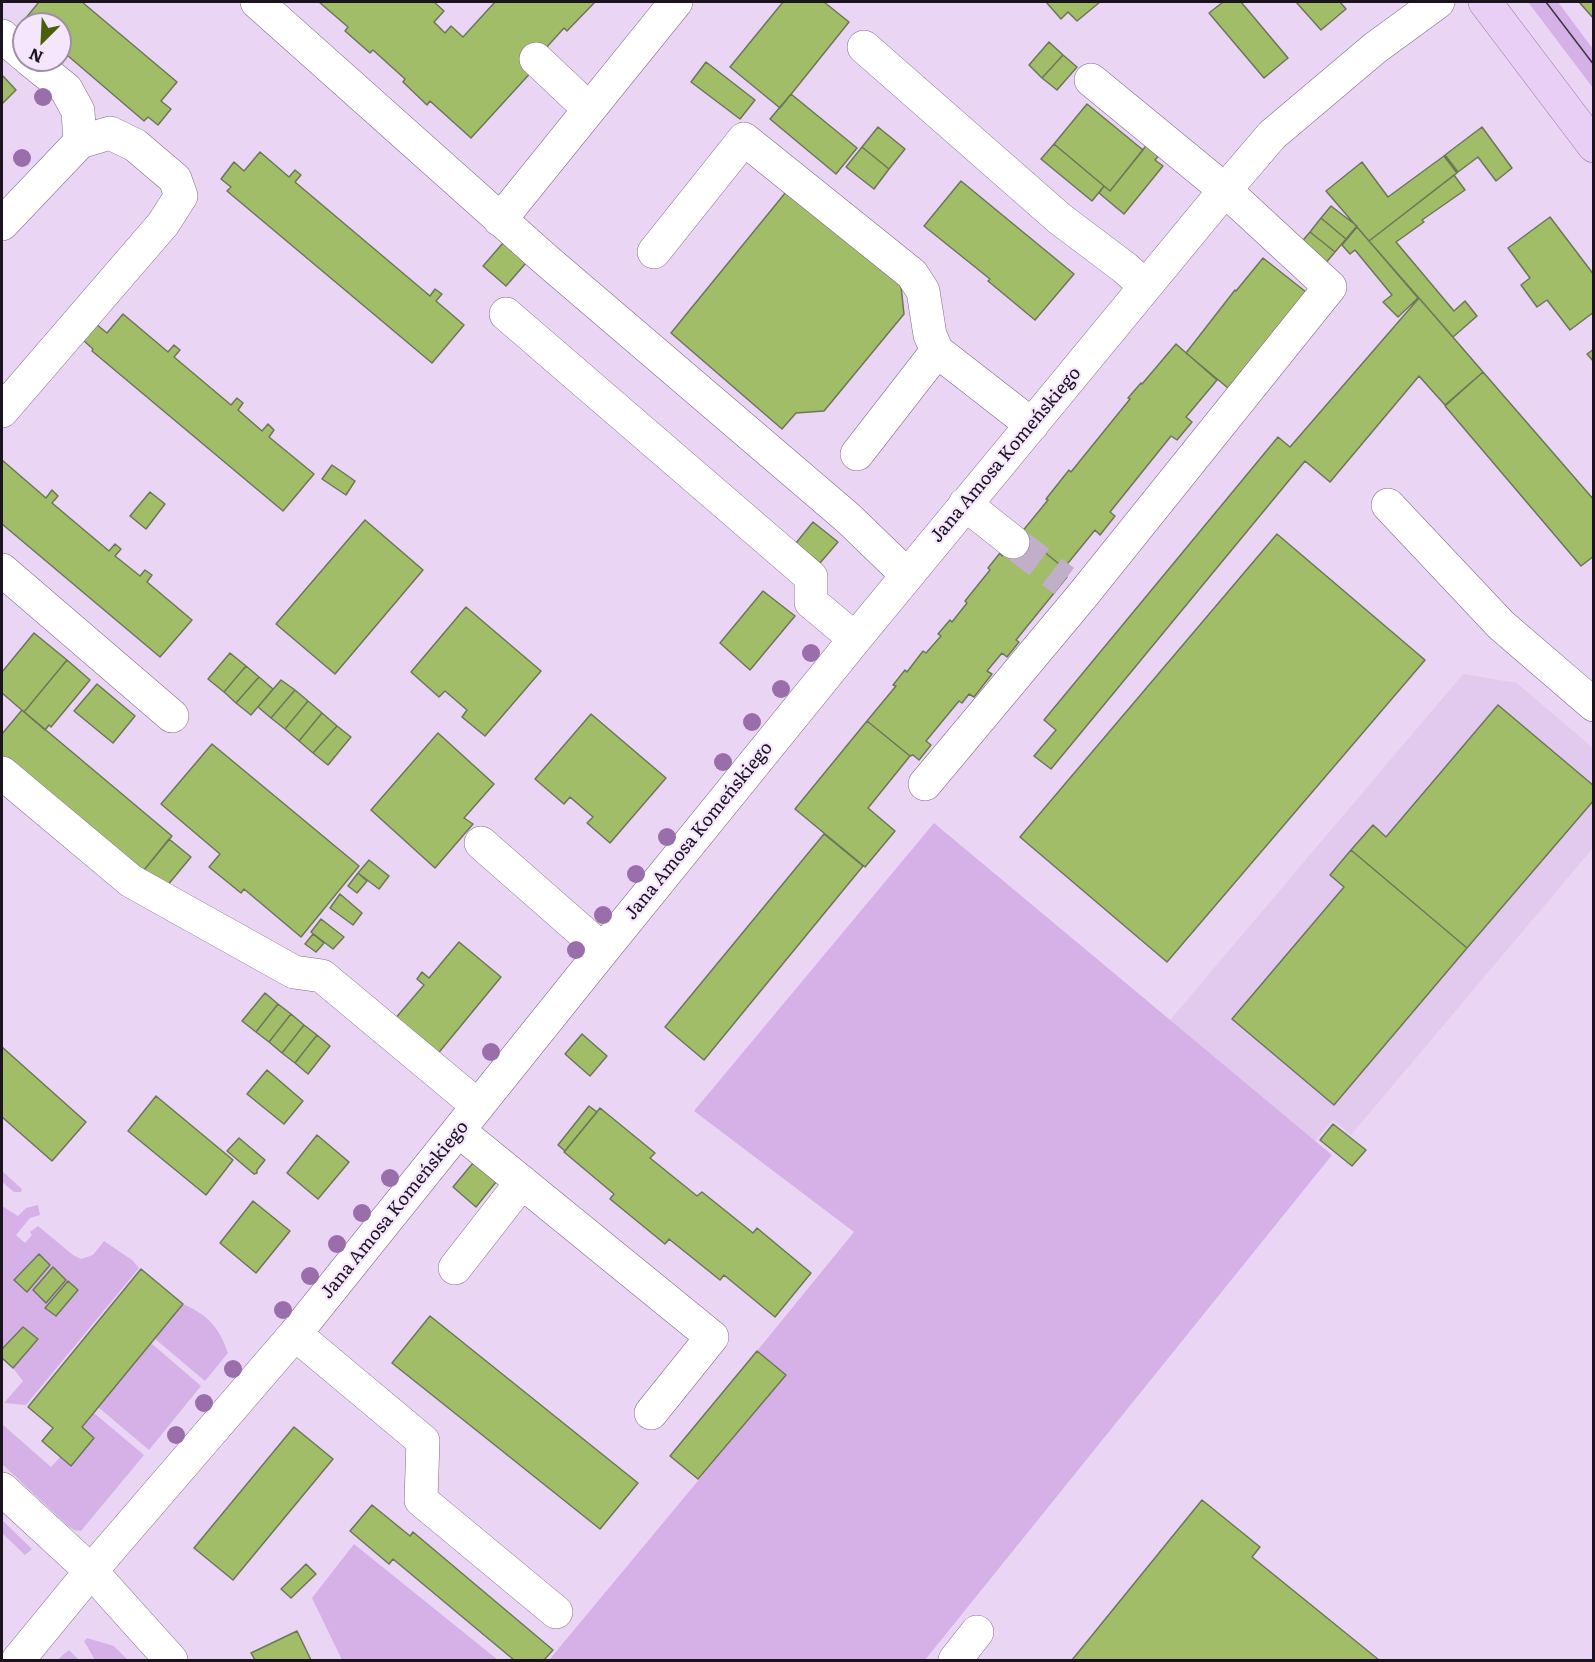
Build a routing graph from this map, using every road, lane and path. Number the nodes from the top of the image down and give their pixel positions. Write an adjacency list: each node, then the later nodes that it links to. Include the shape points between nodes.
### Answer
1 (257, 2): 13 (street)
2 (676, 2): 9 (street)
3 (1438, 2): 12 (street, Jana Amosa Komeńskiego, via 1272,135)
4 (1485, 2): 11 (main road)
5 (864, 47): 16 (street, via 1060,219)
6 (536, 59): 9 (street)
7 (45, 72): 10 (street, via 66,89 78,111)
8 (1091, 80): 12 (street)
9 (589, 109): 13 (street)
10 (80, 142): 14 (street); 19 (street, via 110,133 135,145 175,179 181,196 163,224)
11 (1593, 146)
12 (1225, 190): 16 (street, Jana Amosa Komeńskiego); 31 (street, via 1330,287 1073,589)
13 (500, 220): 26 (street, via 848,518)
14 (2, 224)
15 (654, 252): 18 (street, via 744,139 912,274 923,291 930,335)
16 (1145, 286): 20 (street, Jana Amosa Komeńskiego)
17 (506, 314): 27 (street, via 811,577 811,602)
18 (938, 351): 20 (street); 21 (street)
19 (2, 411)
20 (1032, 425): 22 (street, Jana Amosa Komeńskiego)
21 (857, 454)
22 (965, 504): 24 (street); 26 (street, Jana Amosa Komeńskiego)
23 (1388, 505): 28 (street, via 1501,625)
24 (1013, 542)
25 (2, 570): 29 (street)
26 (907, 575): 27 (street, Jana Amosa Komeńskiego)
27 (855, 639): 33 (street, Jana Amosa Komeńskiego)
28 (1593, 705)
29 (172, 716)
30 (2, 773): 34 (street, via 131,881 294,972 322,976)
31 (925, 784)
32 (481, 843): 33 (street)
33 (603, 950): 34 (street, Jana Amosa Komeńskiego)
34 (468, 1118): 35 (street); 37 (street, Jana Amosa Komeńskiego)
35 (522, 1182): 36 (street); 38 (street, via 712,1337)
36 (455, 1268)
37 (296, 1334): 40 (street, Jana Amosa Komeńskiego); 41 (street, via 423,1441 421,1500)
38 (651, 1413)
39 (2, 1489): 40 (street)
40 (91, 1571): 43 (street, Jana Amosa Komeńskiego); 44 (street)
41 (556, 1612)
42 (977, 1632): 45 (street)
43 (18, 1660)
44 (171, 1660)
45 (955, 1660)

